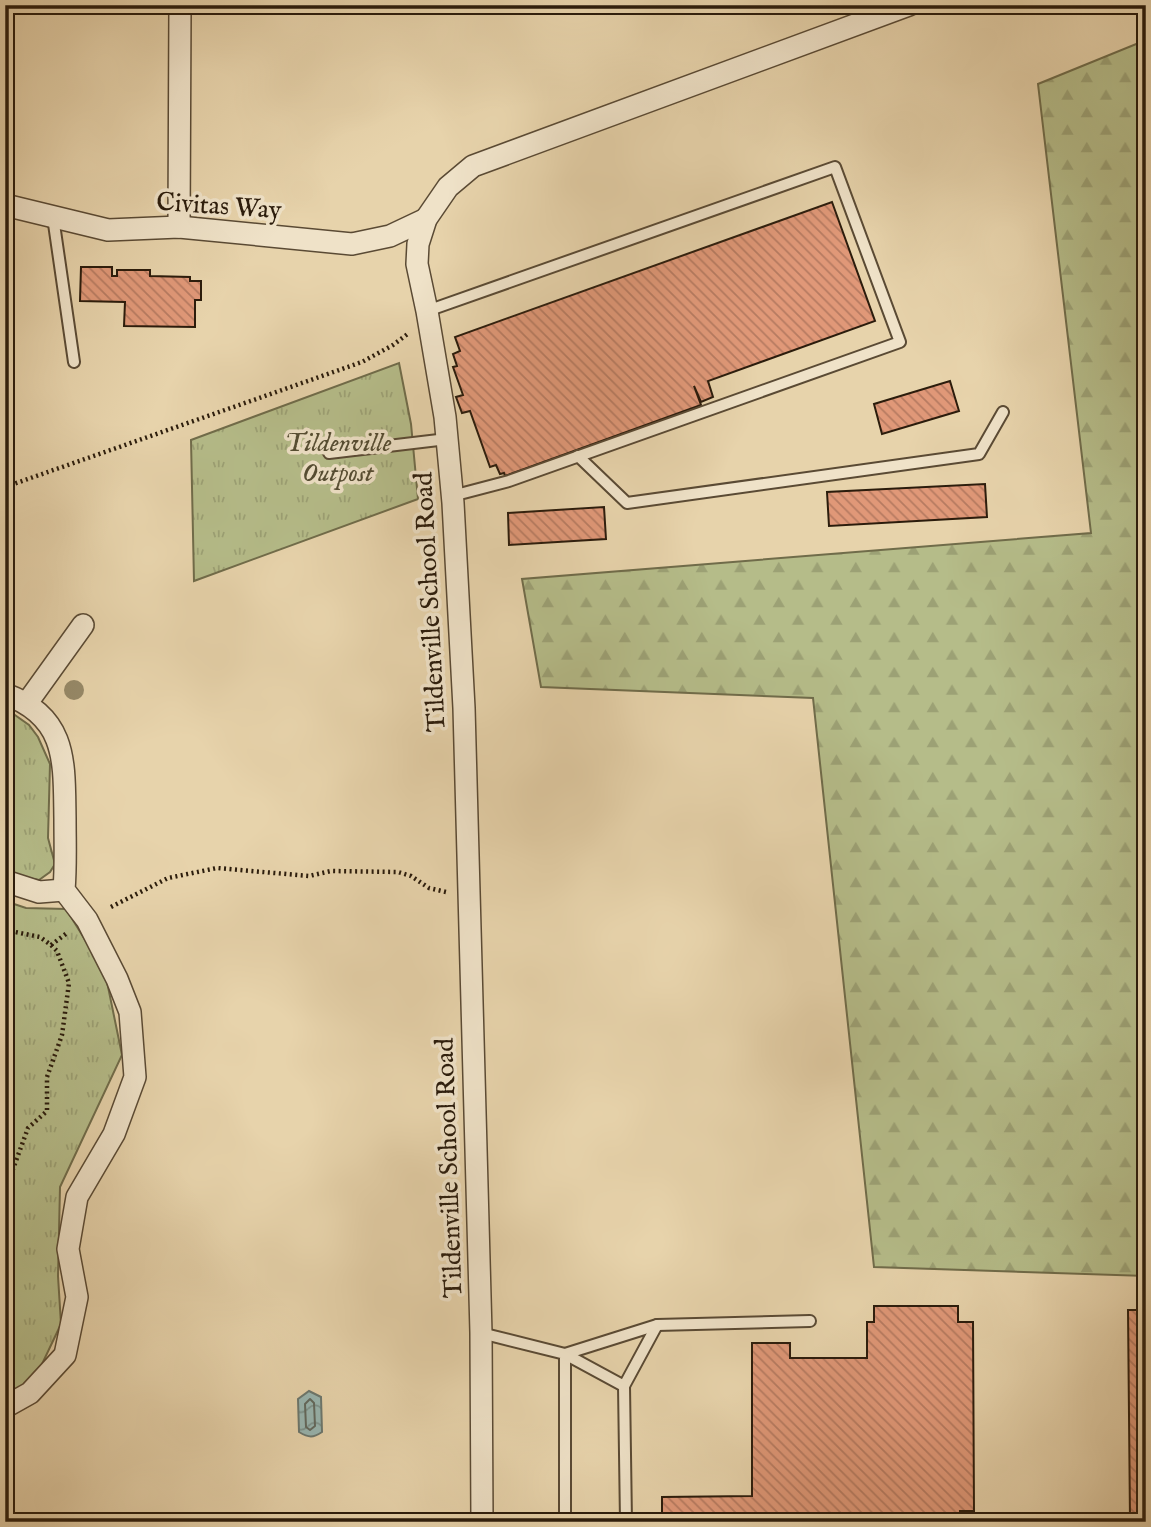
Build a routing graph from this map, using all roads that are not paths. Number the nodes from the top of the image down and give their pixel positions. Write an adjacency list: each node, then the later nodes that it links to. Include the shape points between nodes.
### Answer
1 (180, 5): 6 (street)
2 (909, 5): 5 (street, Tildenville School Road, via 473,166 448,187)
3 (5, 205): 4 (street, Civitas Way)
4 (53, 217): 6 (street, Civitas Way, via 108,230); 8 (lane)
5 (426, 219): 6 (street, Civitas Way, via 390,236 352,244); 7 (street, Tildenville School Road, via 417,264)
6 (179, 227)
7 (428, 311): 10 (street, Tildenville School Road); 12 (lane, via 835,167 900,342)
8 (74, 362)
9 (1003, 412): 12 (lane, via 979,454 627,503)
10 (447, 439): 11 (lane); 13 (street, Tildenville School Road)
11 (329, 453)
12 (578, 456): 13 (lane)
13 (453, 499): 21 (street, Tildenville School Road, via 464,708)
14 (83, 625): 16 (street)
15 (5, 694): 16 (street)
16 (27, 703): 18 (street, via 54,732 65,767)
17 (5, 881): 18 (street, via 38,892)
18 (64, 890): 24 (street, via 87,920 130,1012 135,1077 114,1134 77,1197 68,1249 77,1297 65,1355 30,1393)
19 (810, 1321): 20 (lane)
20 (657, 1325): 22 (lane); 23 (lane)
21 (481, 1333): 22 (lane); 25 (street, Tildenville School Road)
22 (565, 1354): 23 (lane); 26 (lane)
23 (624, 1386): 27 (lane)
24 (5, 1407)
25 (482, 1522)
26 (565, 1522)
27 (626, 1522)

